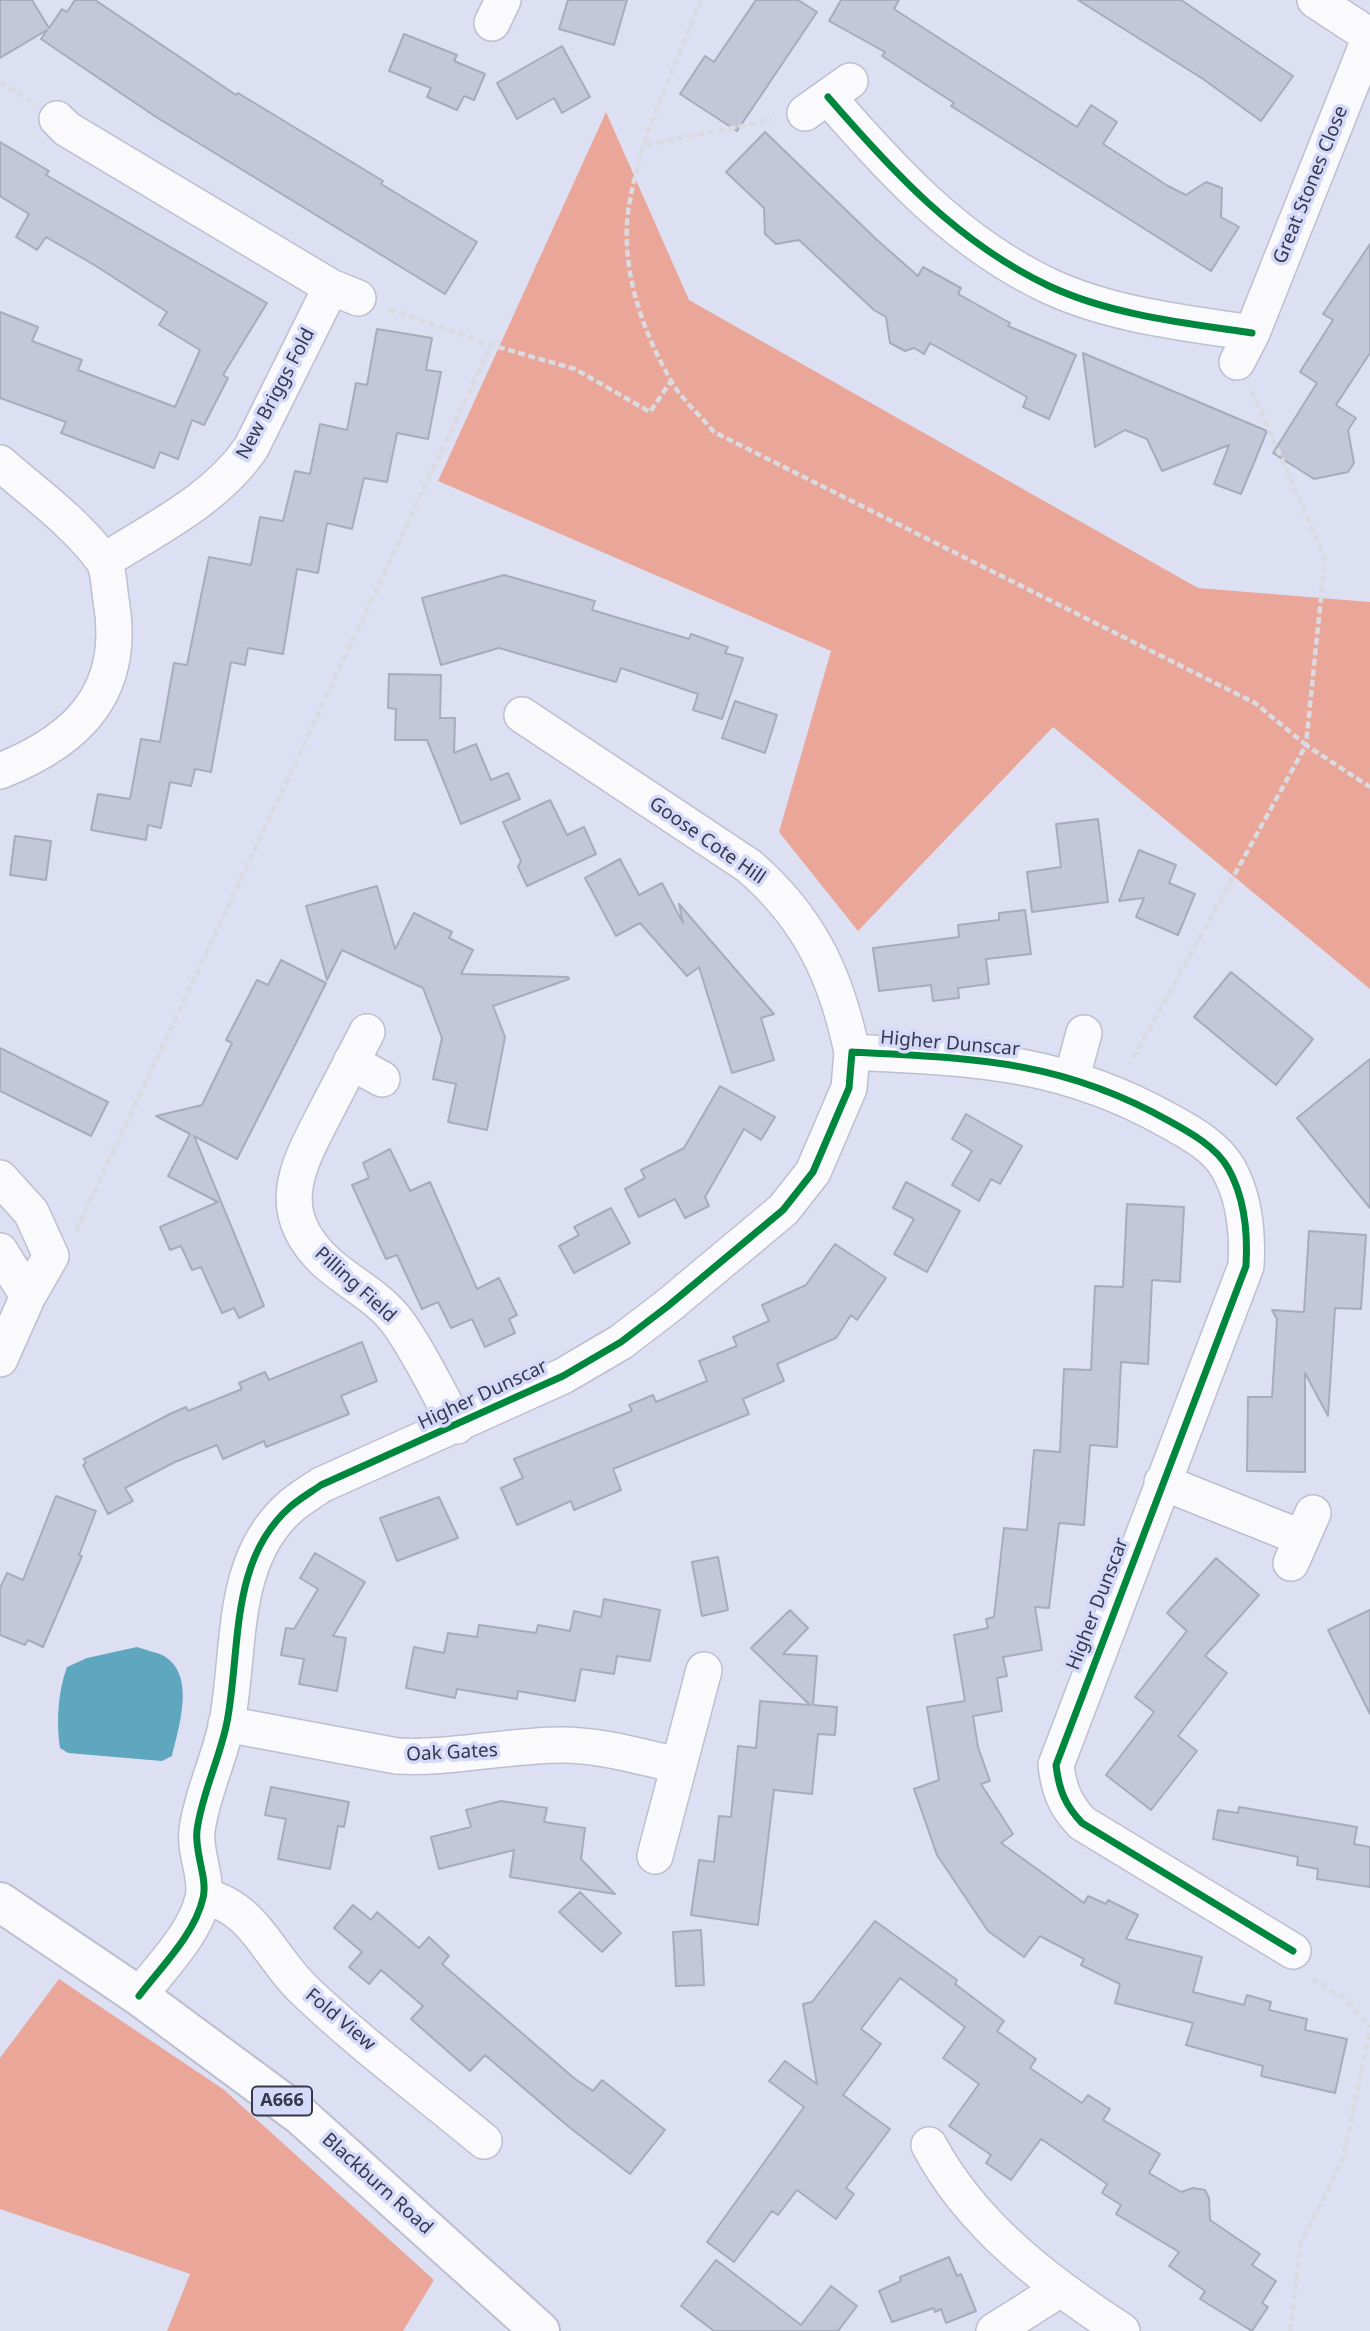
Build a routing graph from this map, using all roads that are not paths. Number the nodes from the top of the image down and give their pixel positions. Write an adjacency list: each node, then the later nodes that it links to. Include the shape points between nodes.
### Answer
1 (1315, 0): 2 (street)
2 (1370, 36): 3 (street, Great Stones Close, via 1245,348 1051,287 995,257 894,173)
3 (828, 97)
4 (57, 119): 6 (street, New Briggs Fold, via 67,130 345,293 237,468 207,496)
5 (0, 463): 6 (street)
6 (104, 561): 8 (street, via 113,610 113,648 91,712 67,736)
7 (522, 715): 10 (street, Goose Cote Hill, via 748,866 776,890 827,966 842,1003)
8 (0, 771)
9 (1084, 1033): 11 (street)
10 (852, 1052): 11 (street, Higher Dunscar, via 1018,1064); 17 (street, Higher Dunscar, via 849,1088 833,1129 813,1172 783,1210 621,1342 563,1376)
11 (1072, 1077): 18 (street, Higher Dunscar, via 1198,1137 1227,1166 1241,1198 1248,1233 1245,1266)
12 (382, 1079): 17 (street, Pilling Field, via 359,1047 298,1166 293,1194 298,1222 309,1244 399,1324)
13 (0, 1178): 15 (street, via 31,1212 51,1256)
14 (0, 1251): 15 (street)
15 (27, 1296): 16 (street)
16 (0, 1359)
17 (457, 1426): 21 (street, Higher Dunscar, via 321,1485 290,1507 267,1534 250,1568 240,1605 236,1669)
18 (1162, 1482): 19 (street); 26 (street, Higher Dunscar, via 1062,1745 1056,1765 1059,1788 1082,1823)
19 (1302, 1538)
20 (704, 1670): 22 (street)
21 (226, 1724): 22 (street, Oak Gates, via 397,1756 425,1758 562,1745); 24 (street, Higher Dunscar, via 197,1830)
22 (678, 1765): 23 (street)
23 (655, 1856)
24 (204, 1896): 27 (street, via 196,1919); 28 (street, Fold View, via 226,1901 240,1911 302,1989)
25 (0, 1902): 27 (highway, Blackburn Road / A666)
26 (1293, 1951)
27 (139, 1996): 31 (highway, Blackburn Road / A666, via 300,2115)
28 (484, 2141)
29 (929, 2145): 30 (street, via 947,2178 1001,2238)
30 (1059, 2290): 32 (street); 33 (street)
31 (540, 2331)
32 (994, 2331)
33 (1122, 2331)

